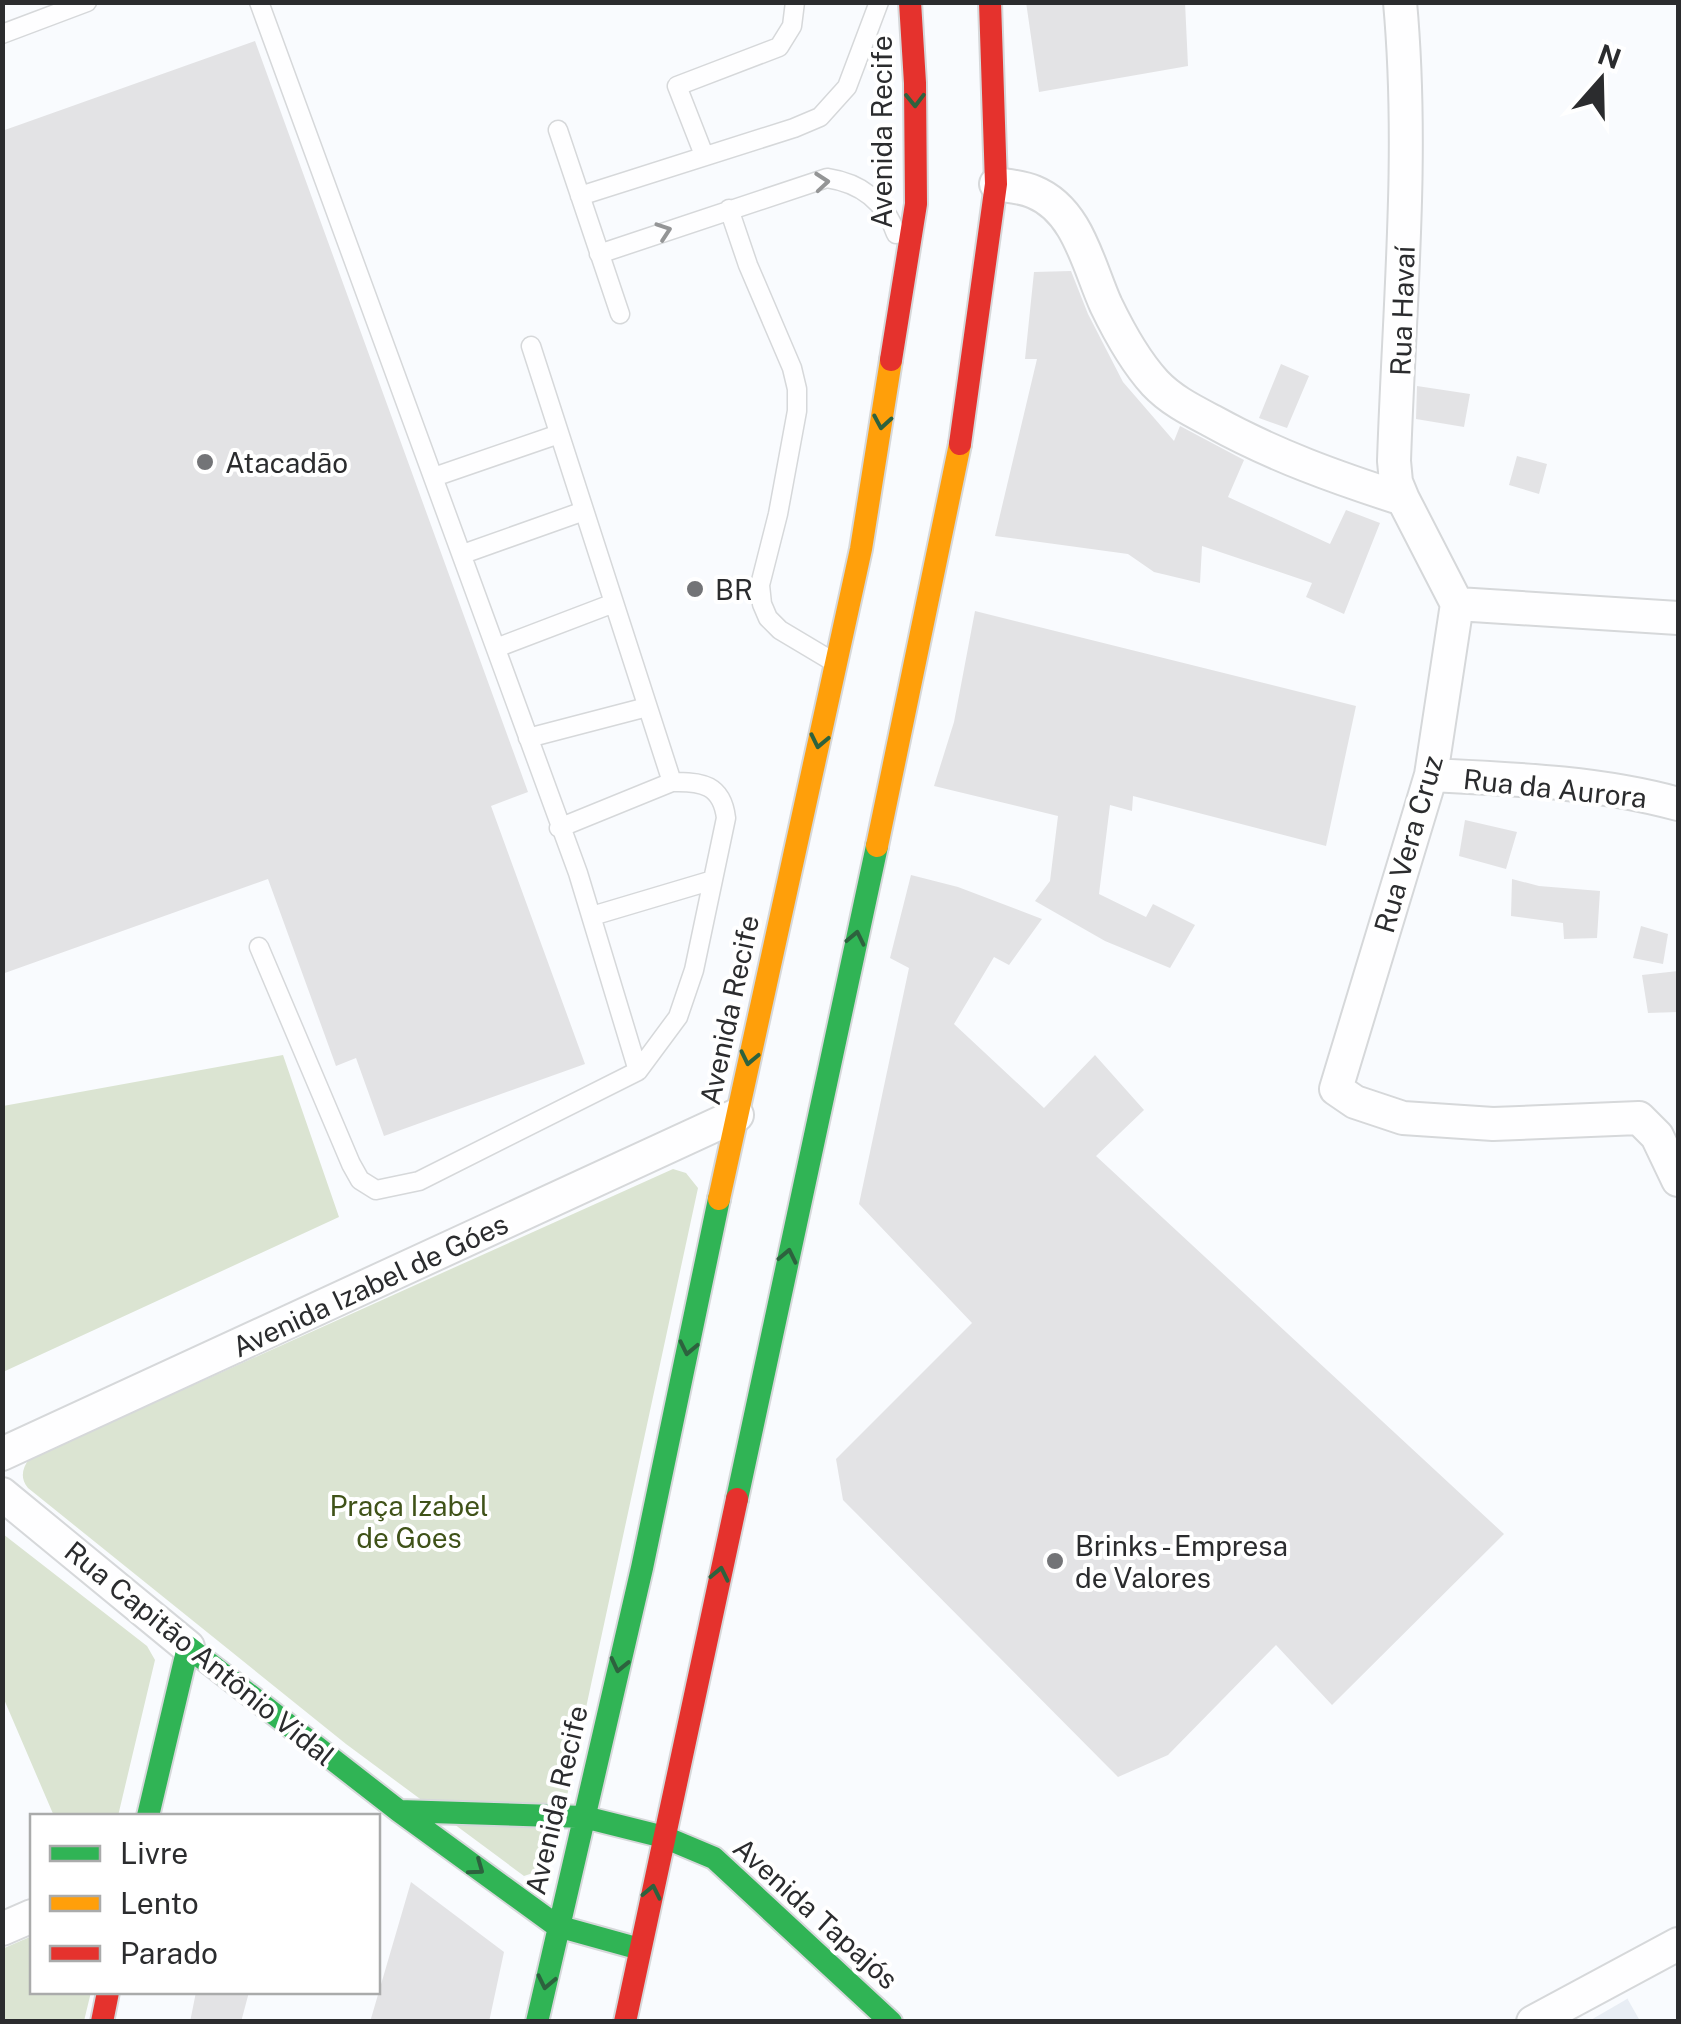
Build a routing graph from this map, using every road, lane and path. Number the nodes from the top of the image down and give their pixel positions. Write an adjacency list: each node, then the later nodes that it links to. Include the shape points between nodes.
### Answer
1 (86, 2): 8 (lane)
2 (259, 2): 19 (lane)
3 (794, 2): 10 (lane, via 792,26 779,46 677,86)
4 (879, 2): 10 (lane, via 848,87 820,117)
5 (910, 2): 15 (main road, Avenida Recife, one-way to 15, via 916,204)
6 (990, 2): 11 (main road)
7 (1400, 2): 20 (street, Rua Havaí, via 1406,214 1394,461)
8 (2, 34)
9 (558, 130): 12 (lane)
10 (704, 155): 12 (lane)
11 (996, 184): 20 (street, via 1033,191 1072,224 1133,355 1177,402 1257,446); 46 (main road, one-way to 11, via 955,480)
12 (580, 196): 14 (lane)
13 (729, 209): 14 (lane, one-way to 13); 15 (lane, one-way to 15, via 827,178 860,188 890,217); 27 (lane, via 796,388 762,604 780,630)
14 (600, 254): 16 (lane)
15 (903, 299): 27 (main road, Avenida Recife, one-way to 27)
16 (620, 314)
17 (531, 346): 18 (lane)
18 (559, 434): 19 (lane); 21 (lane)
19 (434, 477): 22 (lane)
20 (1403, 500): 24 (street, Rua Havaí)
21 (584, 511): 22 (lane); 23 (lane)
22 (463, 554): 26 (lane)
23 (614, 603): 26 (lane); 28 (lane)
24 (1457, 604): 25 (street); 30 (street, Rua Vera Cruz)
25 (1678, 618)
26 (496, 648): 29 (lane)
27 (836, 664): 38 (main road, Avenida Recife, one-way to 38)
28 (647, 706): 29 (lane); 31 (lane)
29 (528, 738): 33 (lane)
30 (1430, 775): 32 (street, Rua da Aurora, via 1552,783); 39 (street, Rua Vera Cruz, via 1336,1089 1403,1118 1494,1124 1638,1118 1657,1136)
31 (672, 782): 33 (lane); 34 (lane, via 706,785 724,802)
32 (1678, 804)
33 (560, 828): 35 (lane)
34 (713, 880): 35 (lane); 37 (lane, via 678,1017)
35 (592, 916): 37 (lane)
36 (259, 948): 37 (lane, via 351,1164 376,1190 419,1180)
37 (638, 1071)
38 (736, 1115): 40 (street, Avenida Izabel de Góes); 45 (main road, Avenida Recife, one-way to 45)
39 (1678, 1180)
40 (2, 1454)
41 (2, 1494): 42 (street, Rua Capitão Antônio Vidal)
42 (188, 1647): 43 (main road, Rua Capitão Antônio Vidal); 44 (main road)
43 (398, 1811): 45 (main road); 48 (main road, Rua Capitão Antônio Vidal, one-way to 48)
44 (148, 1814)
45 (584, 1816): 46 (main road, Avenida Tapajós); 48 (main road, Avenida Recife)
46 (664, 1836): 51 (main road, one-way to 46); 56 (main road, Avenida Tapajós, via 714,1858)
47 (30, 1917): 49 (street)
48 (557, 1926): 51 (main road, Rua Capitão Antônio Vidal); 54 (main road, Avenida Recife, one-way to 54)
49 (2, 1929)
50 (1678, 1944): 57 (street)
51 (640, 1949): 55 (main road)
52 (108, 1994): 53 (main road)
53 (102, 2022)
54 (538, 2022)
55 (625, 2022)
56 (890, 2022)
57 (1533, 2022)

